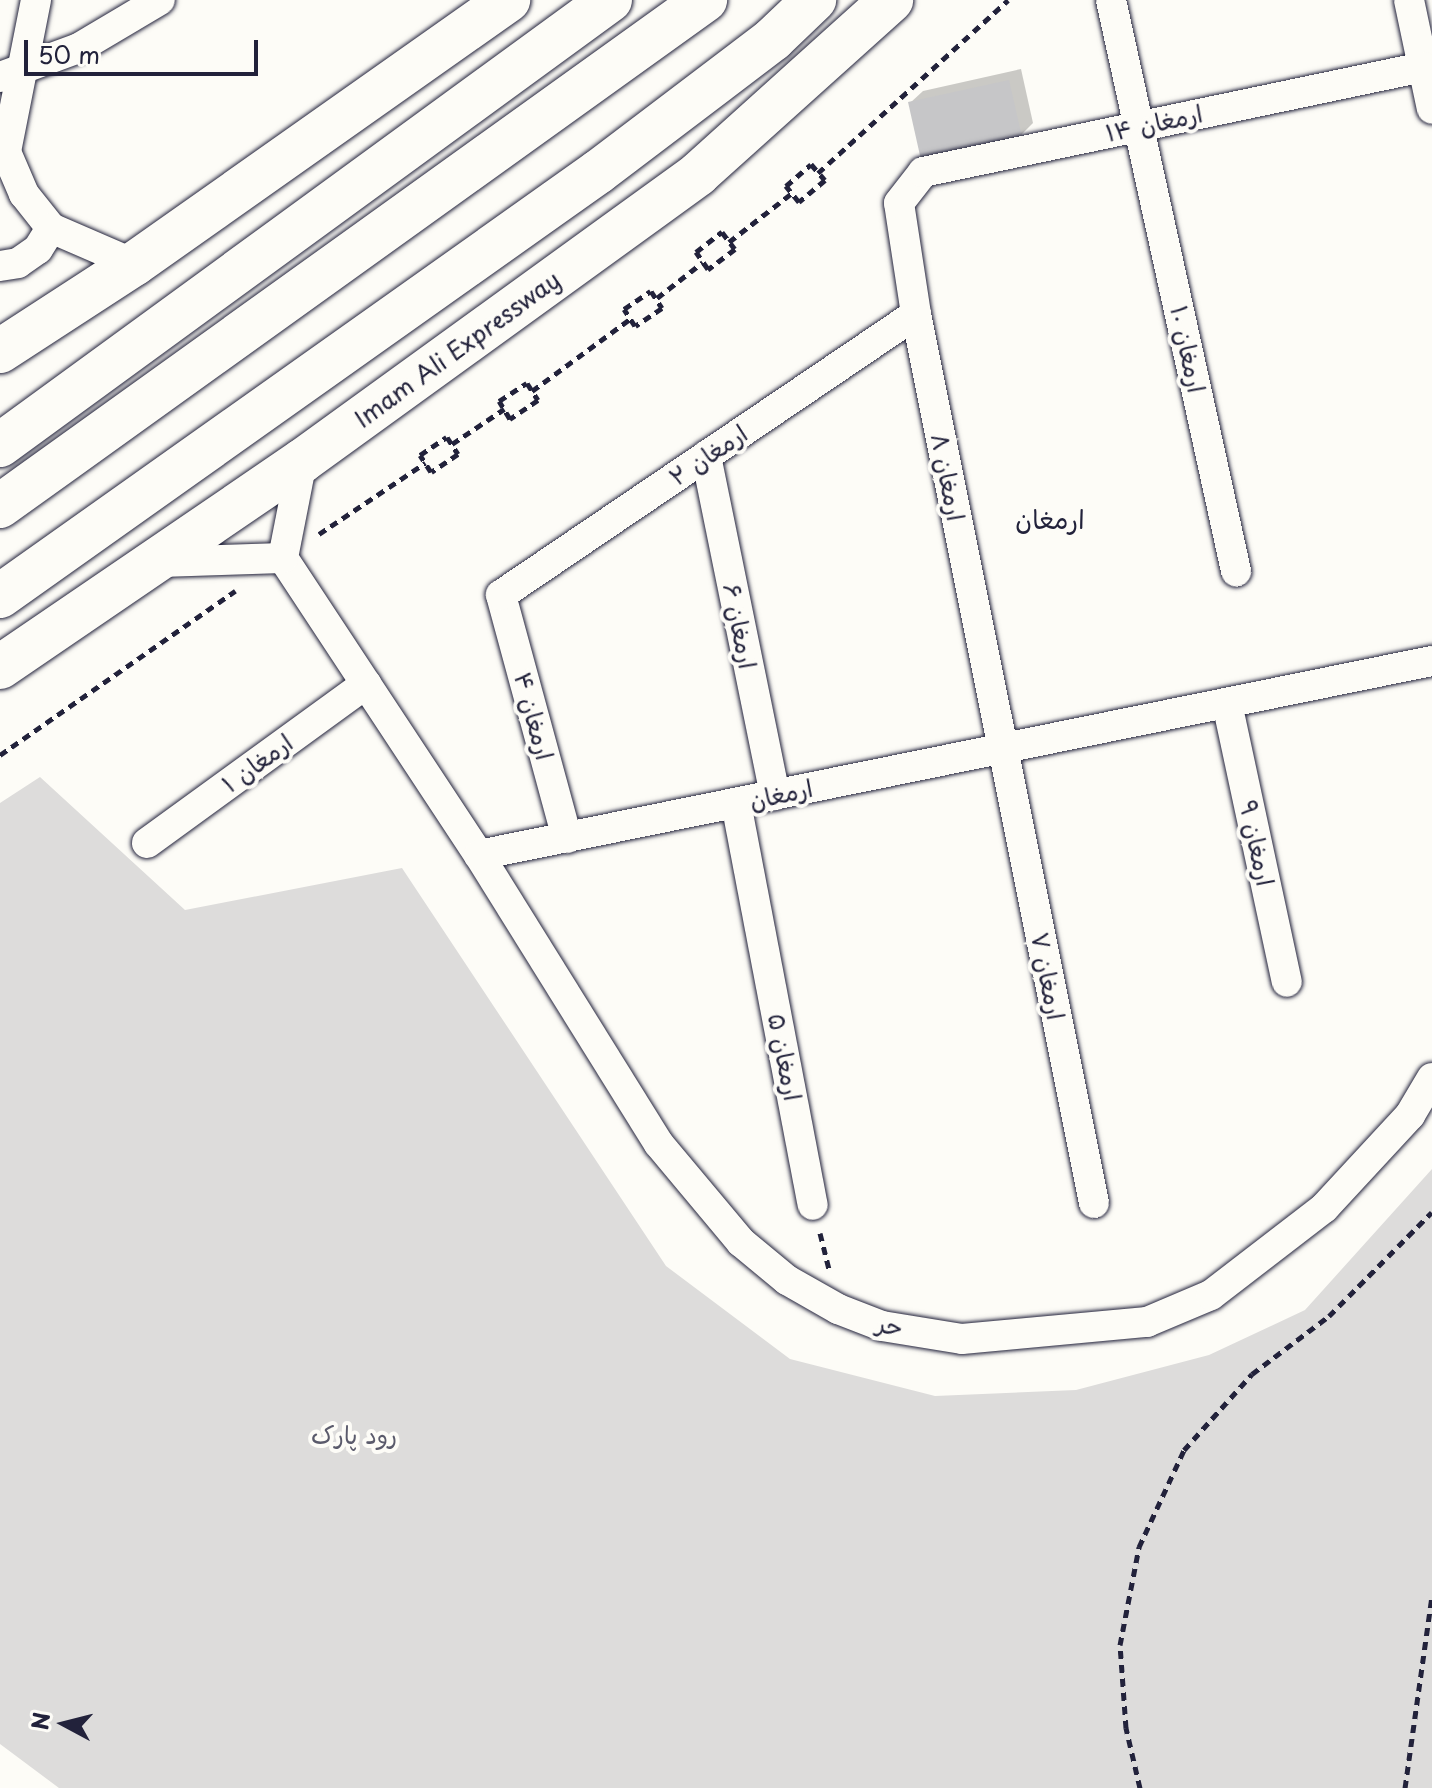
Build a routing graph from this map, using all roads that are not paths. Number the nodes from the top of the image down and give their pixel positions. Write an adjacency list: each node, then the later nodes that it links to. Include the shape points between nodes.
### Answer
1 (36, 0): 11 (street)
2 (160, 0): 11 (street, via 79,48)
3 (508, 0): 16 (highway)
4 (610, 0): 20 (highway)
5 (705, 0): 23 (highway)
6 (814, 0): 28 (highway, via 773,39 598,172)
7 (891, 0): 22 (highway, Imam Ali Expressway, via 698,174)
8 (1111, 0): 13 (street, ارمغان ۱۰)
9 (1409, 0): 10 (street)
10 (1423, 67): 12 (street); 13 (street, ارمغان ۱۴)
11 (13, 74): 15 (street, via 6,152 24,194)
12 (1432, 109)
13 (1140, 126): 14 (street, ارمغان ۱۴, via 923,172); 26 (street, ارمغان ۱۰)
14 (899, 203): 18 (street, ارمغان ۸)
15 (51, 228): 16 (street); 17 (street, via 38,249 18,263)
16 (134, 264): 19 (highway)
17 (0, 266)
18 (916, 314): 21 (street, ارمغان ۲); 33 (street, ارمغان ۸)
19 (0, 351)
20 (0, 445)
21 (706, 456): 27 (street, ارمغان ۲); 34 (street, ارمغان ۶)
22 (302, 461): 24 (street); 25 (highway, Imam Ali Expressway)
23 (0, 506)
24 (283, 558): 25 (street); 31 (street)
25 (160, 562): 30 (highway, Imam Ali Expressway)
26 (1236, 571)
27 (501, 595): 36 (street, ارمغان ۴)
28 (0, 596)
29 (1432, 661): 32 (street, ارمغان)
30 (0, 667)
31 (366, 684): 37 (street, ارمغان ۱); 38 (street)
32 (1227, 703): 33 (street, ارمغان); 39 (street, ارمغان ۹)
33 (1002, 749): 34 (street, ارمغان); 41 (street, ارمغان ۷)
34 (775, 795): 35 (street, ارمغان)
35 (736, 803): 36 (street, ارمغان); 42 (street, ارمغان ۵)
36 (567, 838): 38 (street, ارمغان)
37 (147, 843)
38 (479, 855): 40 (street, حر, via 659,1144 741,1242 787,1280 882,1326 962,1339 1147,1322 1211,1295 1324,1208 1410,1115)
39 (1287, 982)
40 (1432, 1078)
41 (1094, 1203)
42 (813, 1205)

